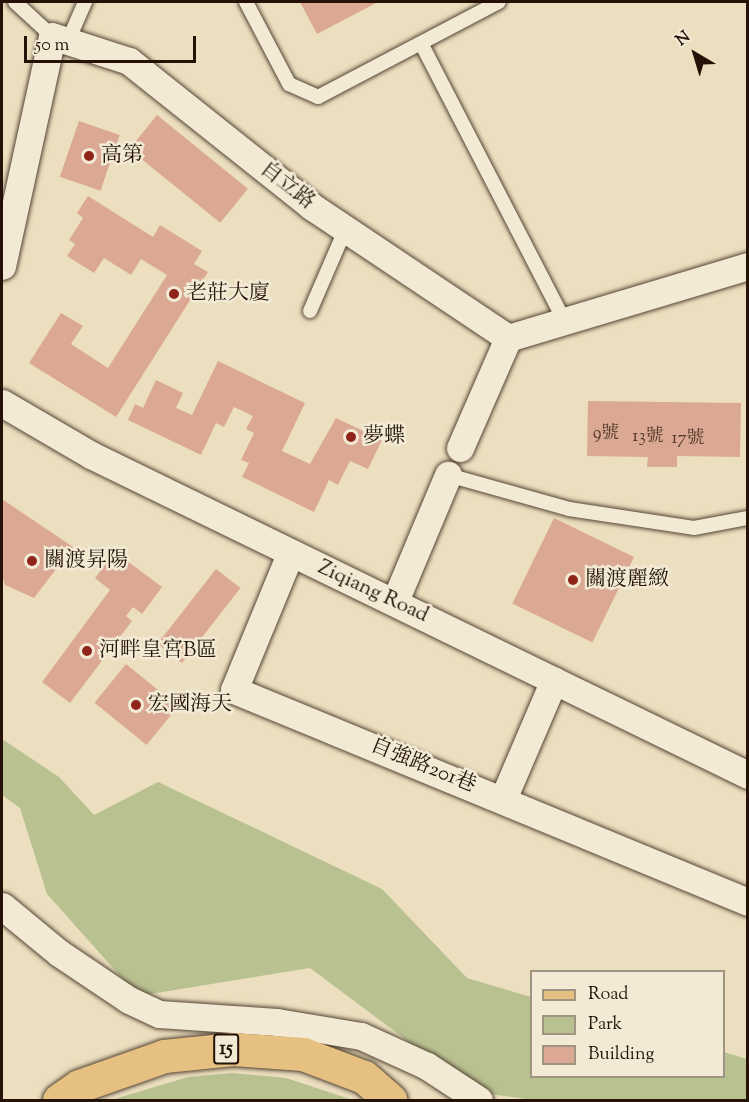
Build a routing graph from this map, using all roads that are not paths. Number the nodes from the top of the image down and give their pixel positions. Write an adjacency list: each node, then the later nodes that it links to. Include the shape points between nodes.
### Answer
1 (15, 2): 5 (lane)
2 (85, 2): 5 (lane)
3 (246, 2): 6 (lane, via 289,84 318,97)
4 (499, 2): 6 (lane)
5 (60, 38): 7 (street, 自立路, via 129,62); 8 (street)
6 (422, 45): 11 (lane)
7 (346, 228): 10 (lane); 12 (street, 自立路)
8 (2, 266)
9 (747, 266): 11 (street)
10 (310, 311)
11 (564, 320): 12 (street)
12 (508, 338): 14 (street)
13 (2, 403): 17 (street, Ziqiang Road, via 91,455)
14 (460, 448)
15 (448, 475): 16 (lane, via 569,509 694,528); 18 (street)
16 (747, 518)
17 (290, 554): 18 (street, Ziqiang Road); 21 (street, 自強路201巷, via 234,690)
18 (395, 601): 19 (street, Ziqiang Road)
19 (554, 680): 20 (street, Ziqiang Road); 21 (street)
20 (747, 775)
21 (503, 799): 22 (street, 自強路201巷)
22 (747, 902)
23 (2, 906): 26 (street, via 59,953 129,1000 159,1014 277,1022 361,1036 427,1066)
24 (59, 1101): 25 (main road, 15, via 79,1086 164,1056 233,1048 303,1054 364,1077)
25 (390, 1101)
26 (479, 1101)

